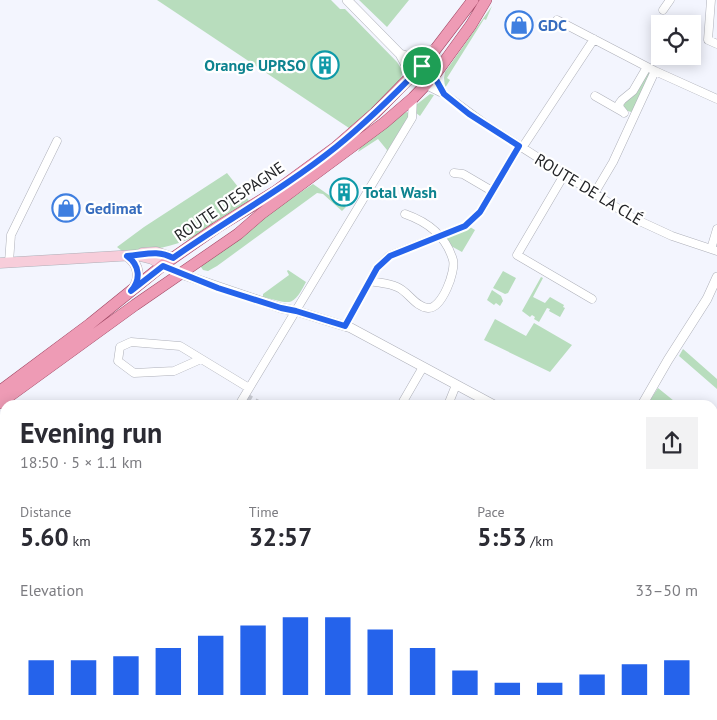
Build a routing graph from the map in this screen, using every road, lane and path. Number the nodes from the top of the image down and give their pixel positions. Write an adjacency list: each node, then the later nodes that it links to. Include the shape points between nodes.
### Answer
1 (347, 0): 10 (street)
2 (473, 0): 11 (main road, ROUTE D'ESPAGNE, via 441,43)
3 (486, 0): 14 (main road, ROUTE D'ESPAGNE)
4 (670, 0): 6 (street)
5 (711, 0): 9 (street, via 708,40)
6 (663, 10)
7 (557, 20): 8 (street)
8 (594, 39): 12 (street); 22 (street)
9 (717, 44)
10 (400, 54): 11 (street); 11 (street, via 406,65)
11 (416, 66): 14 (street); 32 (main road, ROUTE D'ESPAGNE, via 375,113 336,147)
12 (647, 67): 13 (street); 19 (street, via 633,91 619,104)
13 (655, 70): 18 (street); 20 (street)
14 (429, 85): 15 (street, ROUTE DE LA CLÉ); 15 (street, ROUTE DE LA CLÉ); 17 (main road, ROUTE D'ESPAGNE)
15 (444, 94): 22 (street, ROUTE DE LA CLÉ)
16 (595, 96): 19 (street)
17 (413, 98): 35 (main road, ROUTE D'ESPAGNE); 40 (street, via 412,118)
18 (717, 99)
19 (624, 113): 20 (street)
20 (633, 118): 26 (street)
21 (57, 141): 33 (street, via 12,235)
22 (521, 147): 24 (street, ROUTE DE LA CLÉ); 25 (street)
23 (454, 173): 25 (street, via 463,174)
24 (564, 176): 26 (street, ROUTE DE LA CLÉ); 39 (street, via 517,255)
25 (492, 191): 29 (street, via 480,212 465,226)
26 (594, 194): 30 (street, ROUTE DE LA CLÉ, via 653,228)
27 (405, 214): 29 (street, via 434,228)
28 (717, 229): 30 (street)
29 (440, 236): 37 (street, via 390,256 377,268); 37 (street, via 454,262 452,275 436,306 419,305 398,287)
30 (714, 250)
31 (132, 256): 32 (main road, via 156,252); 33 (main road); 34 (main road, via 152,259); 38 (main road, via 138,280)
32 (173, 258): 34 (main road, ROUTE D'ESPAGNE); 35 (main road)
33 (5, 263)
34 (163, 266): 35 (main road); 38 (main road, ROUTE D'ESPAGNE)
35 (186, 271): 40 (street, via 213,286); 47 (main road, ROUTE D'ESPAGNE, via 135,304)
36 (717, 278): 52 (street)
37 (370, 281): 41 (street)
38 (131, 291): 46 (main road, ROUTE D'ESPAGNE)
39 (592, 299)
40 (296, 311): 41 (street); 45 (street)
41 (345, 326): 43 (street)
42 (201, 359): 42 (street, via 180,346 130,342 120,347 118,360 134,373 174,372); 45 (street)
43 (423, 367): 44 (street); 49 (street)
44 (456, 386): 50 (street); 51 (street)
45 (249, 388): 48 (street)
46 (0, 390)
47 (4, 400)
48 (242, 400)
49 (405, 400)
50 (450, 400)
51 (484, 400)
52 (645, 400)

